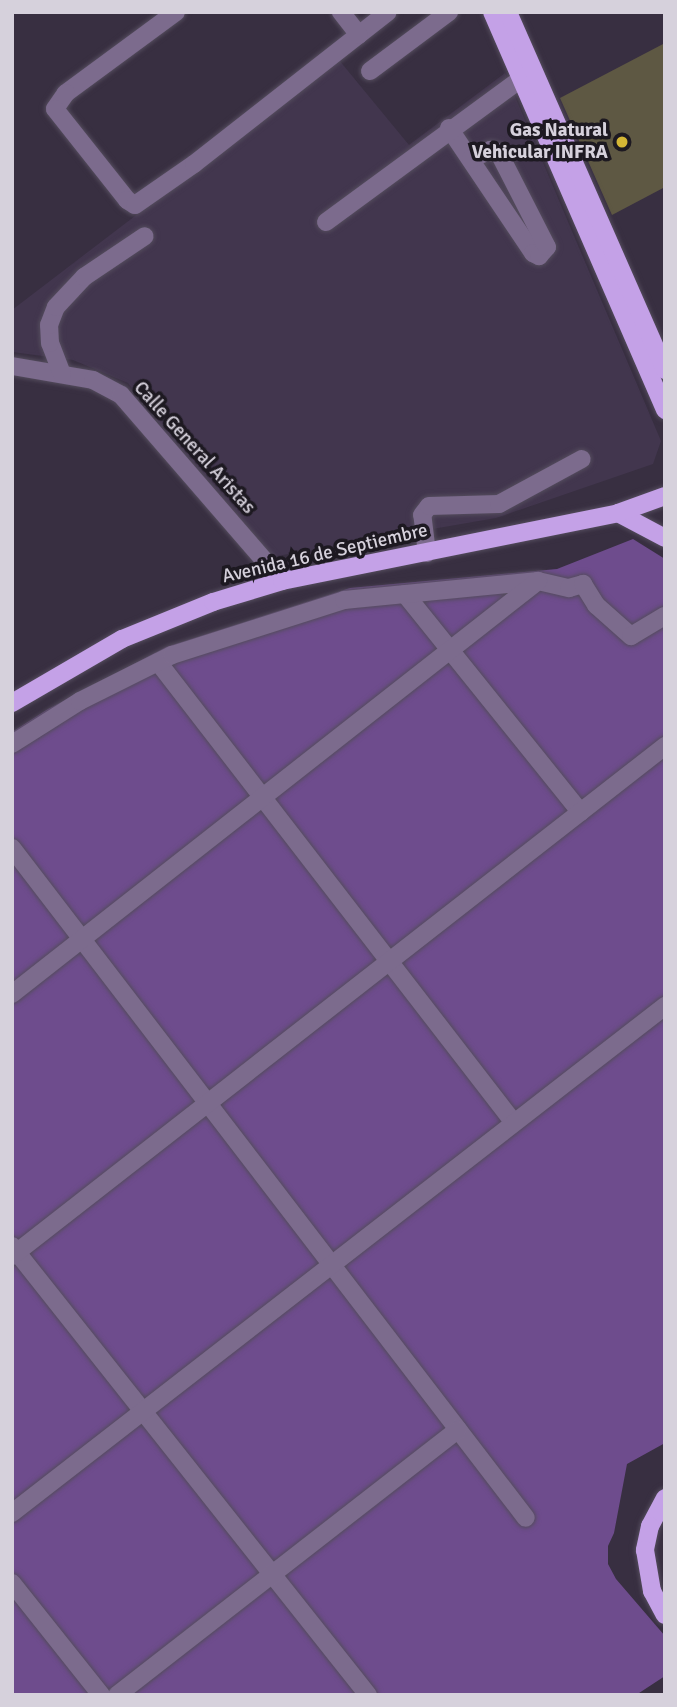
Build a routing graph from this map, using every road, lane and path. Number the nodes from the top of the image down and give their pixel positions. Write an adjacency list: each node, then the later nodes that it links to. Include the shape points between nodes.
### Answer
1 (176, 12): 7 (street, via 66,93 55,109 135,205)
2 (341, 12): 7 (street)
3 (388, 12): 7 (street)
4 (449, 12): 8 (street)
5 (492, 12): 9 (main road)
6 (508, 12): 15 (main road)
7 (359, 35)
8 (370, 71)
9 (521, 79): 10 (street); 17 (main road)
10 (449, 128): 11 (street); 12 (street)
11 (471, 159): 11 (street, via 491,150 499,153 546,251 539,256 533,253)
12 (326, 222)
13 (145, 236): 16 (street, via 84,277 56,307 49,325 50,344)
14 (12, 366): 16 (street, Calle General Aristas)
15 (665, 370)
16 (62, 374): 23 (street, Calle General Aristas, via 107,386 132,405)
17 (665, 410)
18 (582, 459): 22 (street, via 499,504 429,506 422,515)
19 (665, 496): 20 (main road, Avenida 16 de Septiembre)
20 (618, 513): 21 (main road); 22 (main road, Avenida 16 de Septiembre)
21 (665, 538)
22 (427, 553): 23 (main road, Avenida 16 de Septiembre)
23 (282, 581): 29 (main road, Avenida 16 de Septiembre, via 159,622)
24 (538, 581): 25 (street); 26 (street, via 569,587 583,584 596,605 631,636); 27 (street)
25 (405, 594): 27 (street); 28 (street, via 344,600)
26 (665, 617)
27 (451, 650): 32 (street); 33 (street)
28 (158, 662): 30 (street, via 80,701); 32 (street)
29 (12, 703)
30 (12, 744)
31 (665, 746): 33 (street)
32 (262, 797): 35 (street); 36 (street)
33 (580, 811): 36 (street)
34 (12, 848): 35 (street)
35 (82, 939): 37 (street); 39 (street)
36 (389, 961): 39 (street); 40 (street)
37 (12, 994)
38 (665, 1006): 40 (street)
39 (208, 1103): 41 (street); 42 (street)
40 (514, 1123): 42 (street)
41 (14, 1252): 43 (street)
42 (332, 1265): 43 (street); 44 (street)
43 (143, 1411): 46 (street); 48 (street)
44 (458, 1430): 47 (street); 48 (street)
45 (665, 1498): 50 (main road, via 650,1526 645,1550)
46 (12, 1513)
47 (526, 1518)
48 (272, 1574): 53 (street); 54 (street)
49 (12, 1583): 52 (street)
50 (658, 1588): 51 (main road)
51 (664, 1613)
52 (102, 1695)
53 (117, 1695)
54 (368, 1695)

